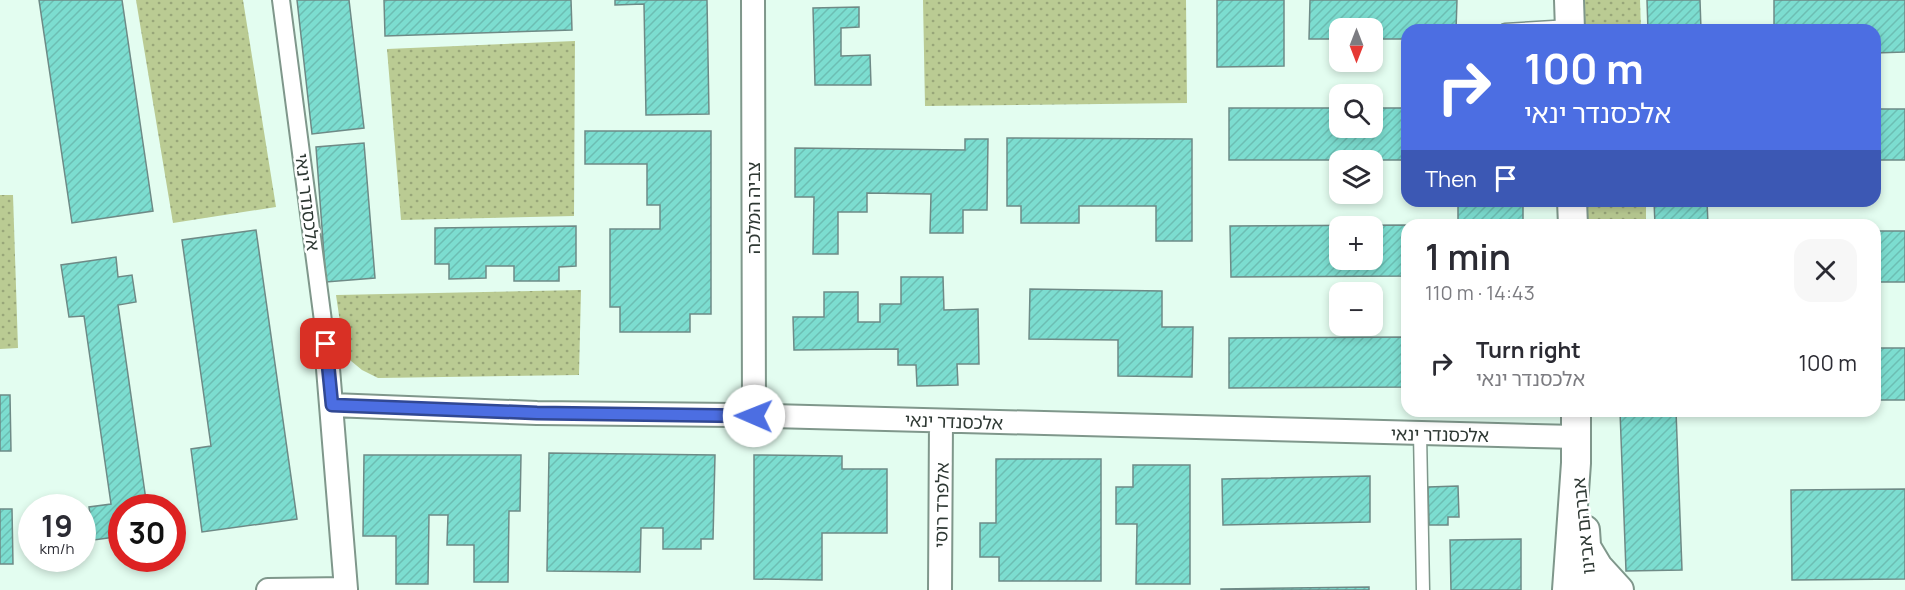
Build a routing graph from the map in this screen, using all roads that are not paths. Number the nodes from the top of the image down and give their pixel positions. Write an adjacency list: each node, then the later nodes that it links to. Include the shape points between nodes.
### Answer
1 (281, 0): 5 (street, אלכסנדר ינאי)
2 (753, 0): 7 (street, צביה המלכה)
3 (1570, 19): 4 (lane)
4 (1540, 24)
5 (326, 344): 6 (street, אלכסנדר ינאי)
6 (332, 405): 7 (street, אלכסנדר ינאי); 12 (street, אלכסנדר ינאי, via 346,589)
7 (754, 416): 8 (street, אלכסנדר ינאי)
8 (941, 421): 9 (street, אלכסנדר ינאי); 13 (street, אלפרד רוסי)
9 (1420, 433): 10 (street, אלכסנדר ינאי); 14 (lane)
10 (1576, 437): 11 (street, אברהם אבינו); 15 (street, אברהם אבינו)
11 (1586, 547): 16 (street, אברהם אבינו); 17 (street)
12 (268, 590)
13 (940, 590)
14 (1423, 590)
15 (1567, 590)
16 (1589, 590)
17 (1619, 590)

